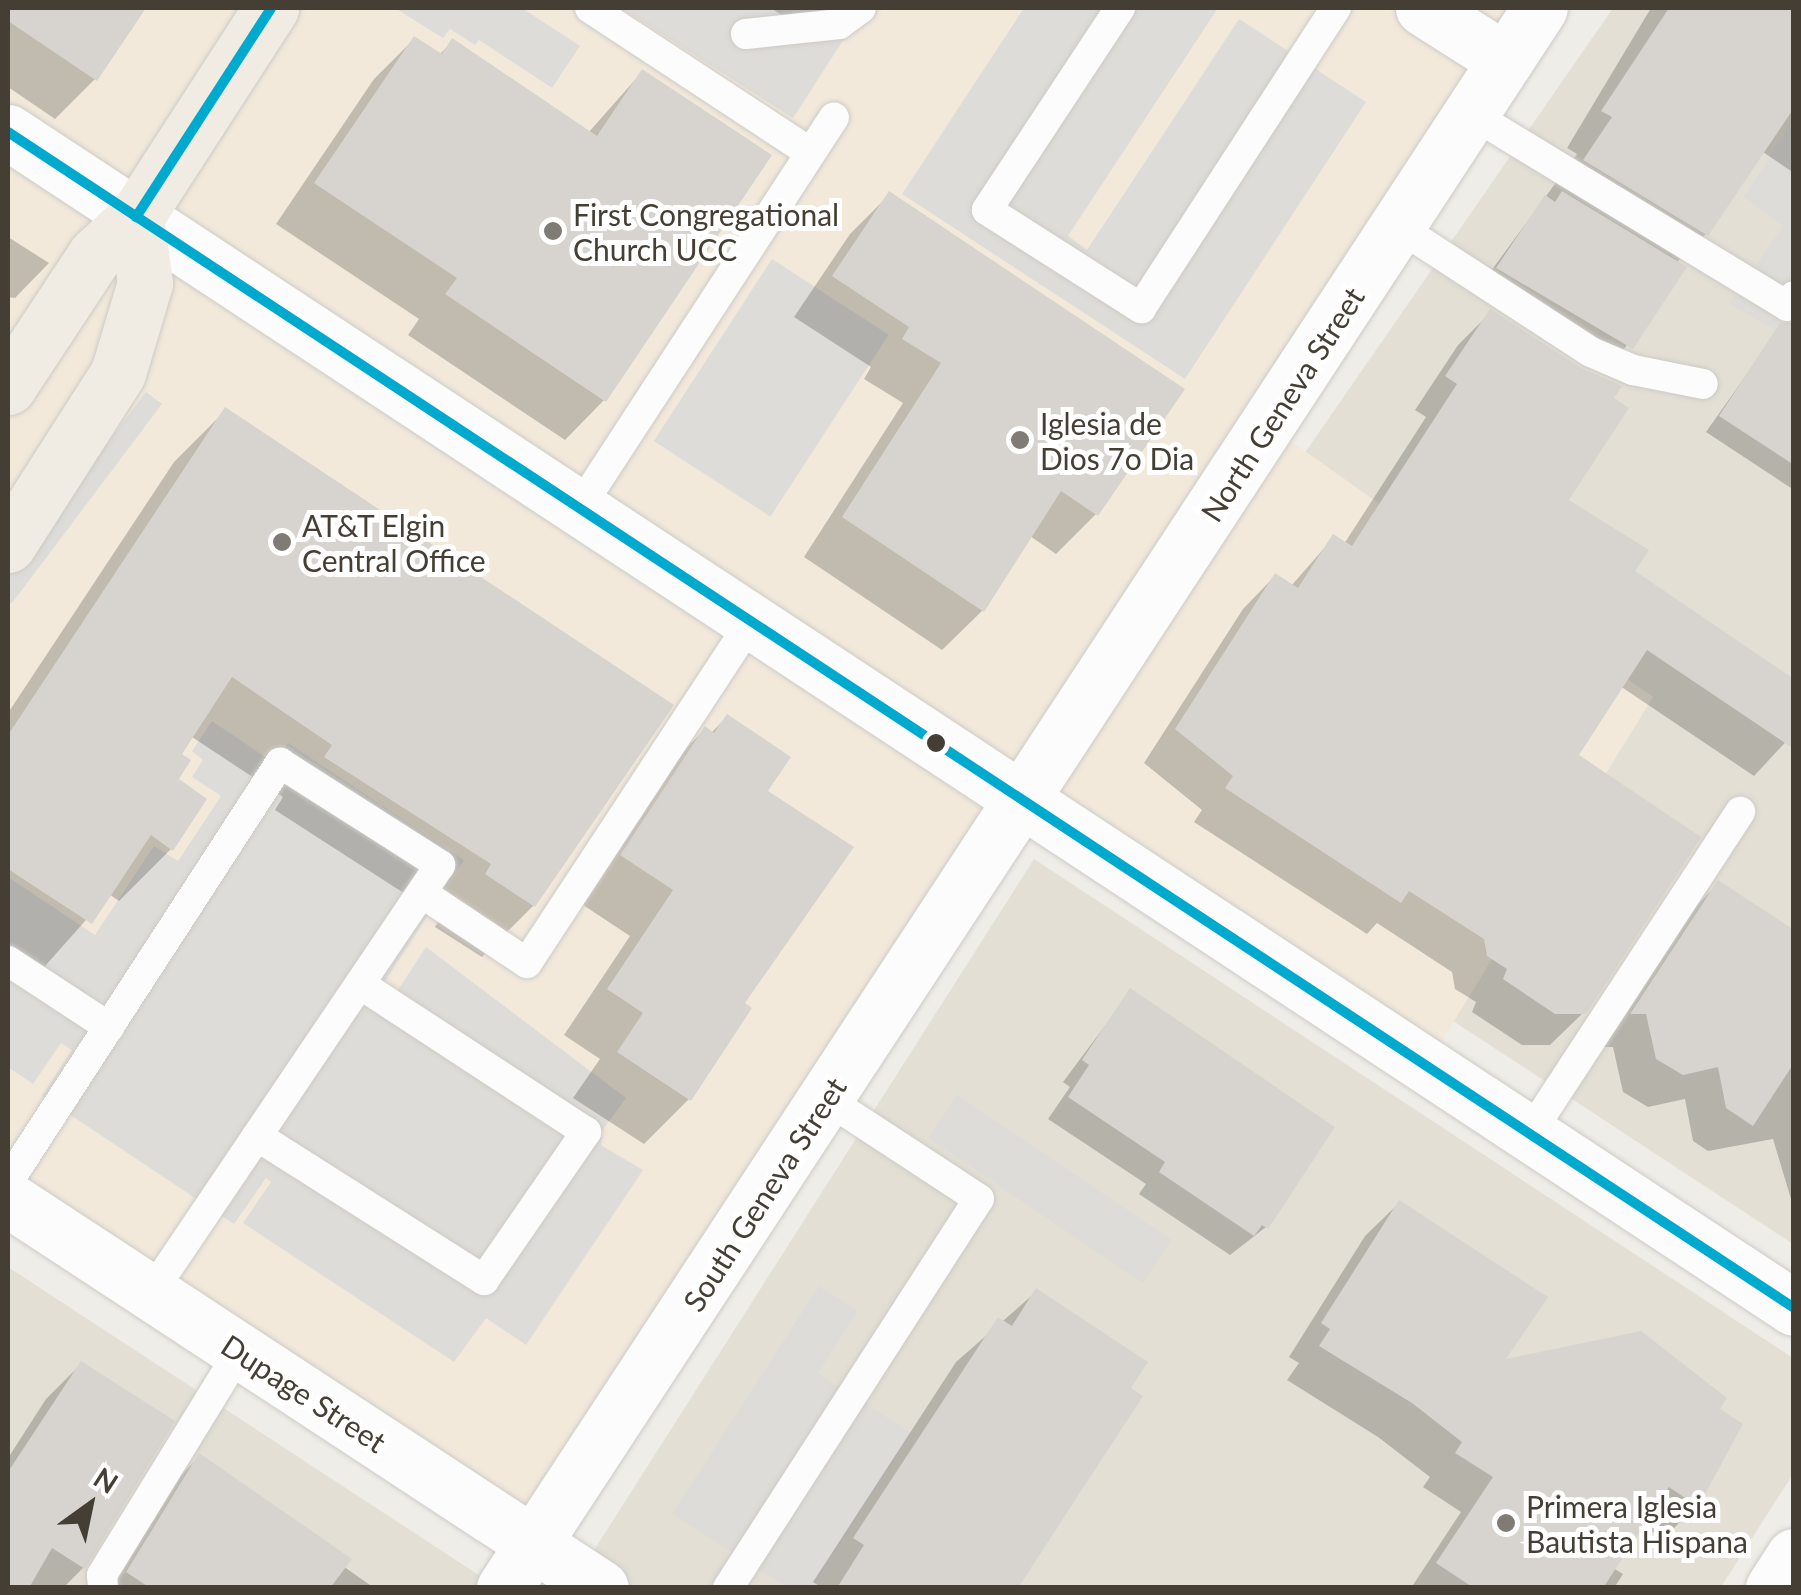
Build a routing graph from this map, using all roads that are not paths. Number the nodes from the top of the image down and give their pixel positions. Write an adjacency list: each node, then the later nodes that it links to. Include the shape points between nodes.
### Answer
1 (271, 8): 14 (main road)
2 (590, 8): 13 (lane)
3 (861, 8): 8 (lane, via 839,24)
4 (1120, 8): 5 (lane, via 987,210 1142,308)
5 (1336, 8)
6 (1423, 8): 9 (street)
7 (1540, 8): 9 (street, North Geneva Street)
8 (746, 34)
9 (1504, 60): 10 (street, North Geneva Street)
10 (1470, 113): 15 (street, North Geneva Street); 16 (lane, via 1787,306)
11 (834, 118): 13 (lane)
12 (8, 132): 14 (street)
13 (811, 153): 19 (lane)
14 (136, 218): 18 (main road, via 96,256); 19 (street); 20 (main road, via 145,283 118,373)
15 (1397, 226): 17 (lane, via 1591,352 1633,370); 22 (street, North Geneva Street)
16 (1794, 296)
17 (1703, 384)
18 (8, 387)
19 (580, 508): 21 (street)
20 (8, 545)
21 (752, 620): 22 (street); 24 (lane, via 527,963)
22 (1024, 800): 28 (street, South Geneva Street); 29 (street)
23 (1740, 812): 29 (lane)
24 (422, 893): 26 (lane); 27 (lane, via 440,865 280,763)
25 (8, 961): 27 (lane)
26 (360, 984): 30 (lane); 30 (lane, via 586,1132 484,1280)
27 (108, 1027): 31 (lane)
28 (826, 1099): 37 (street, South Geneva Street); 40 (lane, via 978,1199)
29 (1530, 1134): 34 (street)
30 (257, 1136): 33 (lane)
31 (8, 1182)
32 (8, 1199): 33 (street, Dupage Street)
33 (151, 1293): 35 (street, Dupage Street)
34 (1794, 1308)
35 (240, 1351): 37 (street, Dupage Street); 38 (lane, via 102,1574)
36 (1794, 1556): 41 (street)
37 (519, 1566): 39 (street, Dupage Street)
38 (104, 1588)
39 (600, 1588)
40 (728, 1588)
41 (1773, 1588)

